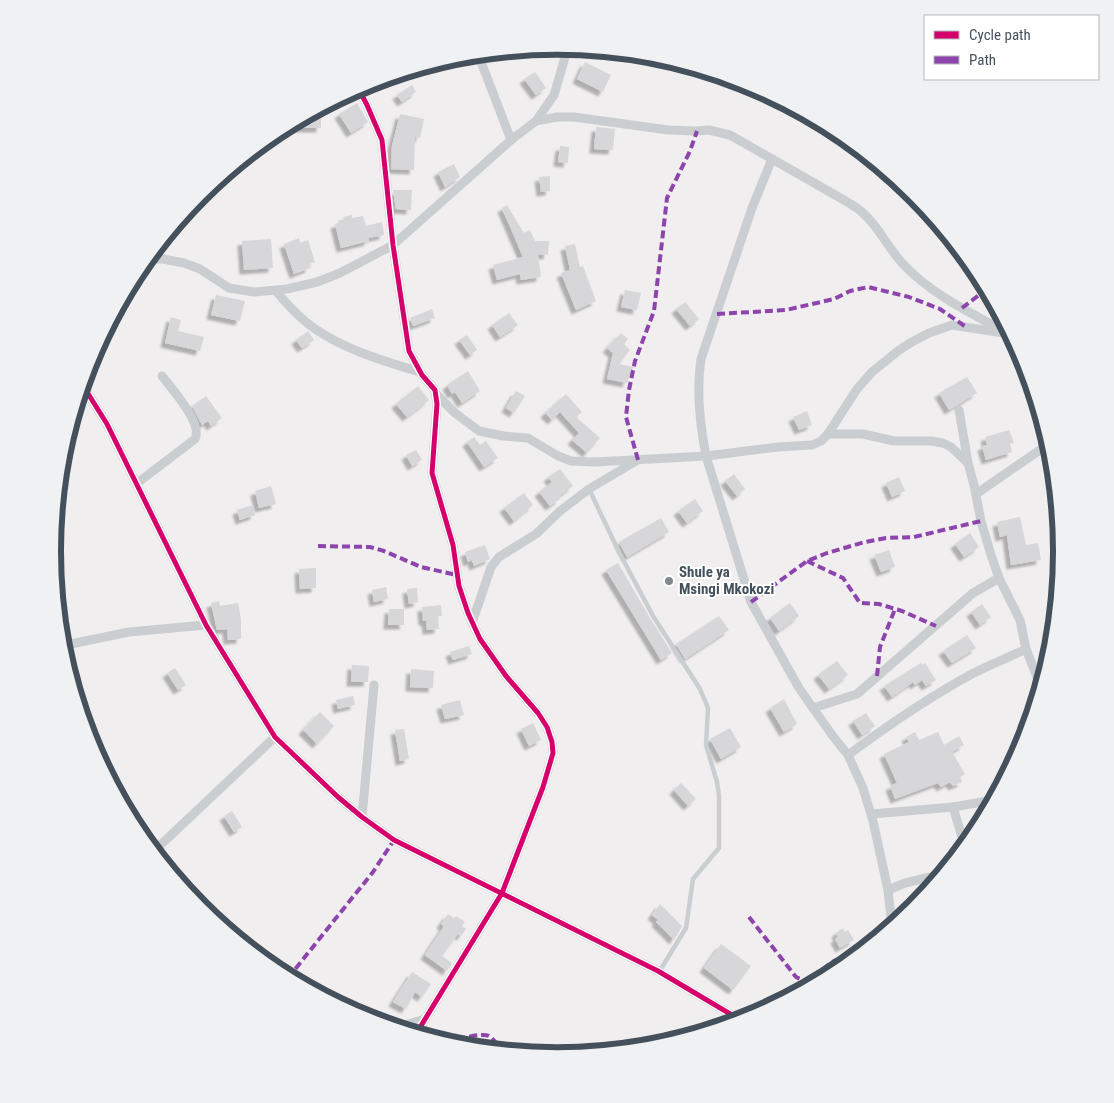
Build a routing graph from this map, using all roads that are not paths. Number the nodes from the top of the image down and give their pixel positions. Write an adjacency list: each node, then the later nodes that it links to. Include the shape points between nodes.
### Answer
1 (566, 55): 4 (street, via 554,95)
2 (481, 61): 5 (street)
3 (362, 95): 7 (street, via 382,140)
4 (536, 121): 5 (street); 6 (street, via 574,117 668,130 709,130 730,135)
5 (511, 140): 7 (street)
6 (772, 159): 10 (street, via 862,211 913,274 946,298); 19 (street, via 701,358 698,380)
7 (392, 245): 9 (street, via 327,278); 12 (street, via 409,351)
8 (156, 259): 9 (street, via 200,269 229,288)
9 (276, 291): 12 (street, via 306,322 322,333 370,356)
10 (1000, 328)
11 (1002, 333): 17 (street, via 952,325 910,343 872,372)
12 (420, 372): 15 (street)
13 (162, 376): 22 (street, via 184,405 198,434)
14 (87, 392): 22 (street, via 107,424)
15 (435, 393): 20 (street, via 479,431 528,438 562,459 595,462); 26 (street, via 432,473 453,546 459,586)
16 (959, 410): 21 (street)
17 (828, 434): 19 (street, via 812,445); 21 (street, via 862,434 894,441 943,443)
18 (1043, 448): 24 (street)
19 (706, 456): 20 (street); 32 (street, via 751,602)
20 (638, 460): 23 (street)
21 (968, 463): 24 (street)
22 (136, 484): 27 (street)
23 (589, 489): 26 (street, via 536,534 494,562); 45 (lane, via 653,616 700,690 709,712 706,745 717,782 719,848 693,879 686,928)
24 (976, 494): 25 (street)
25 (999, 578): 29 (street, via 1020,620); 32 (street, via 973,593 857,694)
26 (472, 623): 43 (street, via 506,676 538,713 552,742 550,766)
27 (206, 625): 28 (street, via 129,632); 33 (street)
28 (69, 644)
29 (1026, 649): 30 (street); 34 (street, via 955,683)
30 (1037, 678)
31 (374, 685): 38 (street)
32 (813, 708): 34 (street)
33 (276, 737): 38 (street); 40 (street)
34 (848, 754): 37 (street)
35 (986, 801): 36 (street)
36 (953, 806): 37 (street); 39 (street)
37 (872, 814): 42 (street)
38 (362, 817): 43 (street, via 394,840)
39 (962, 838)
40 (158, 847)
41 (932, 877): 42 (street)
42 (888, 890): 44 (street)
43 (502, 893): 45 (street); 47 (street)
44 (891, 919)
45 (659, 972): 46 (street)
46 (733, 1016)
47 (425, 1019): 48 (street); 49 (street)
48 (406, 1025)
49 (419, 1028)

